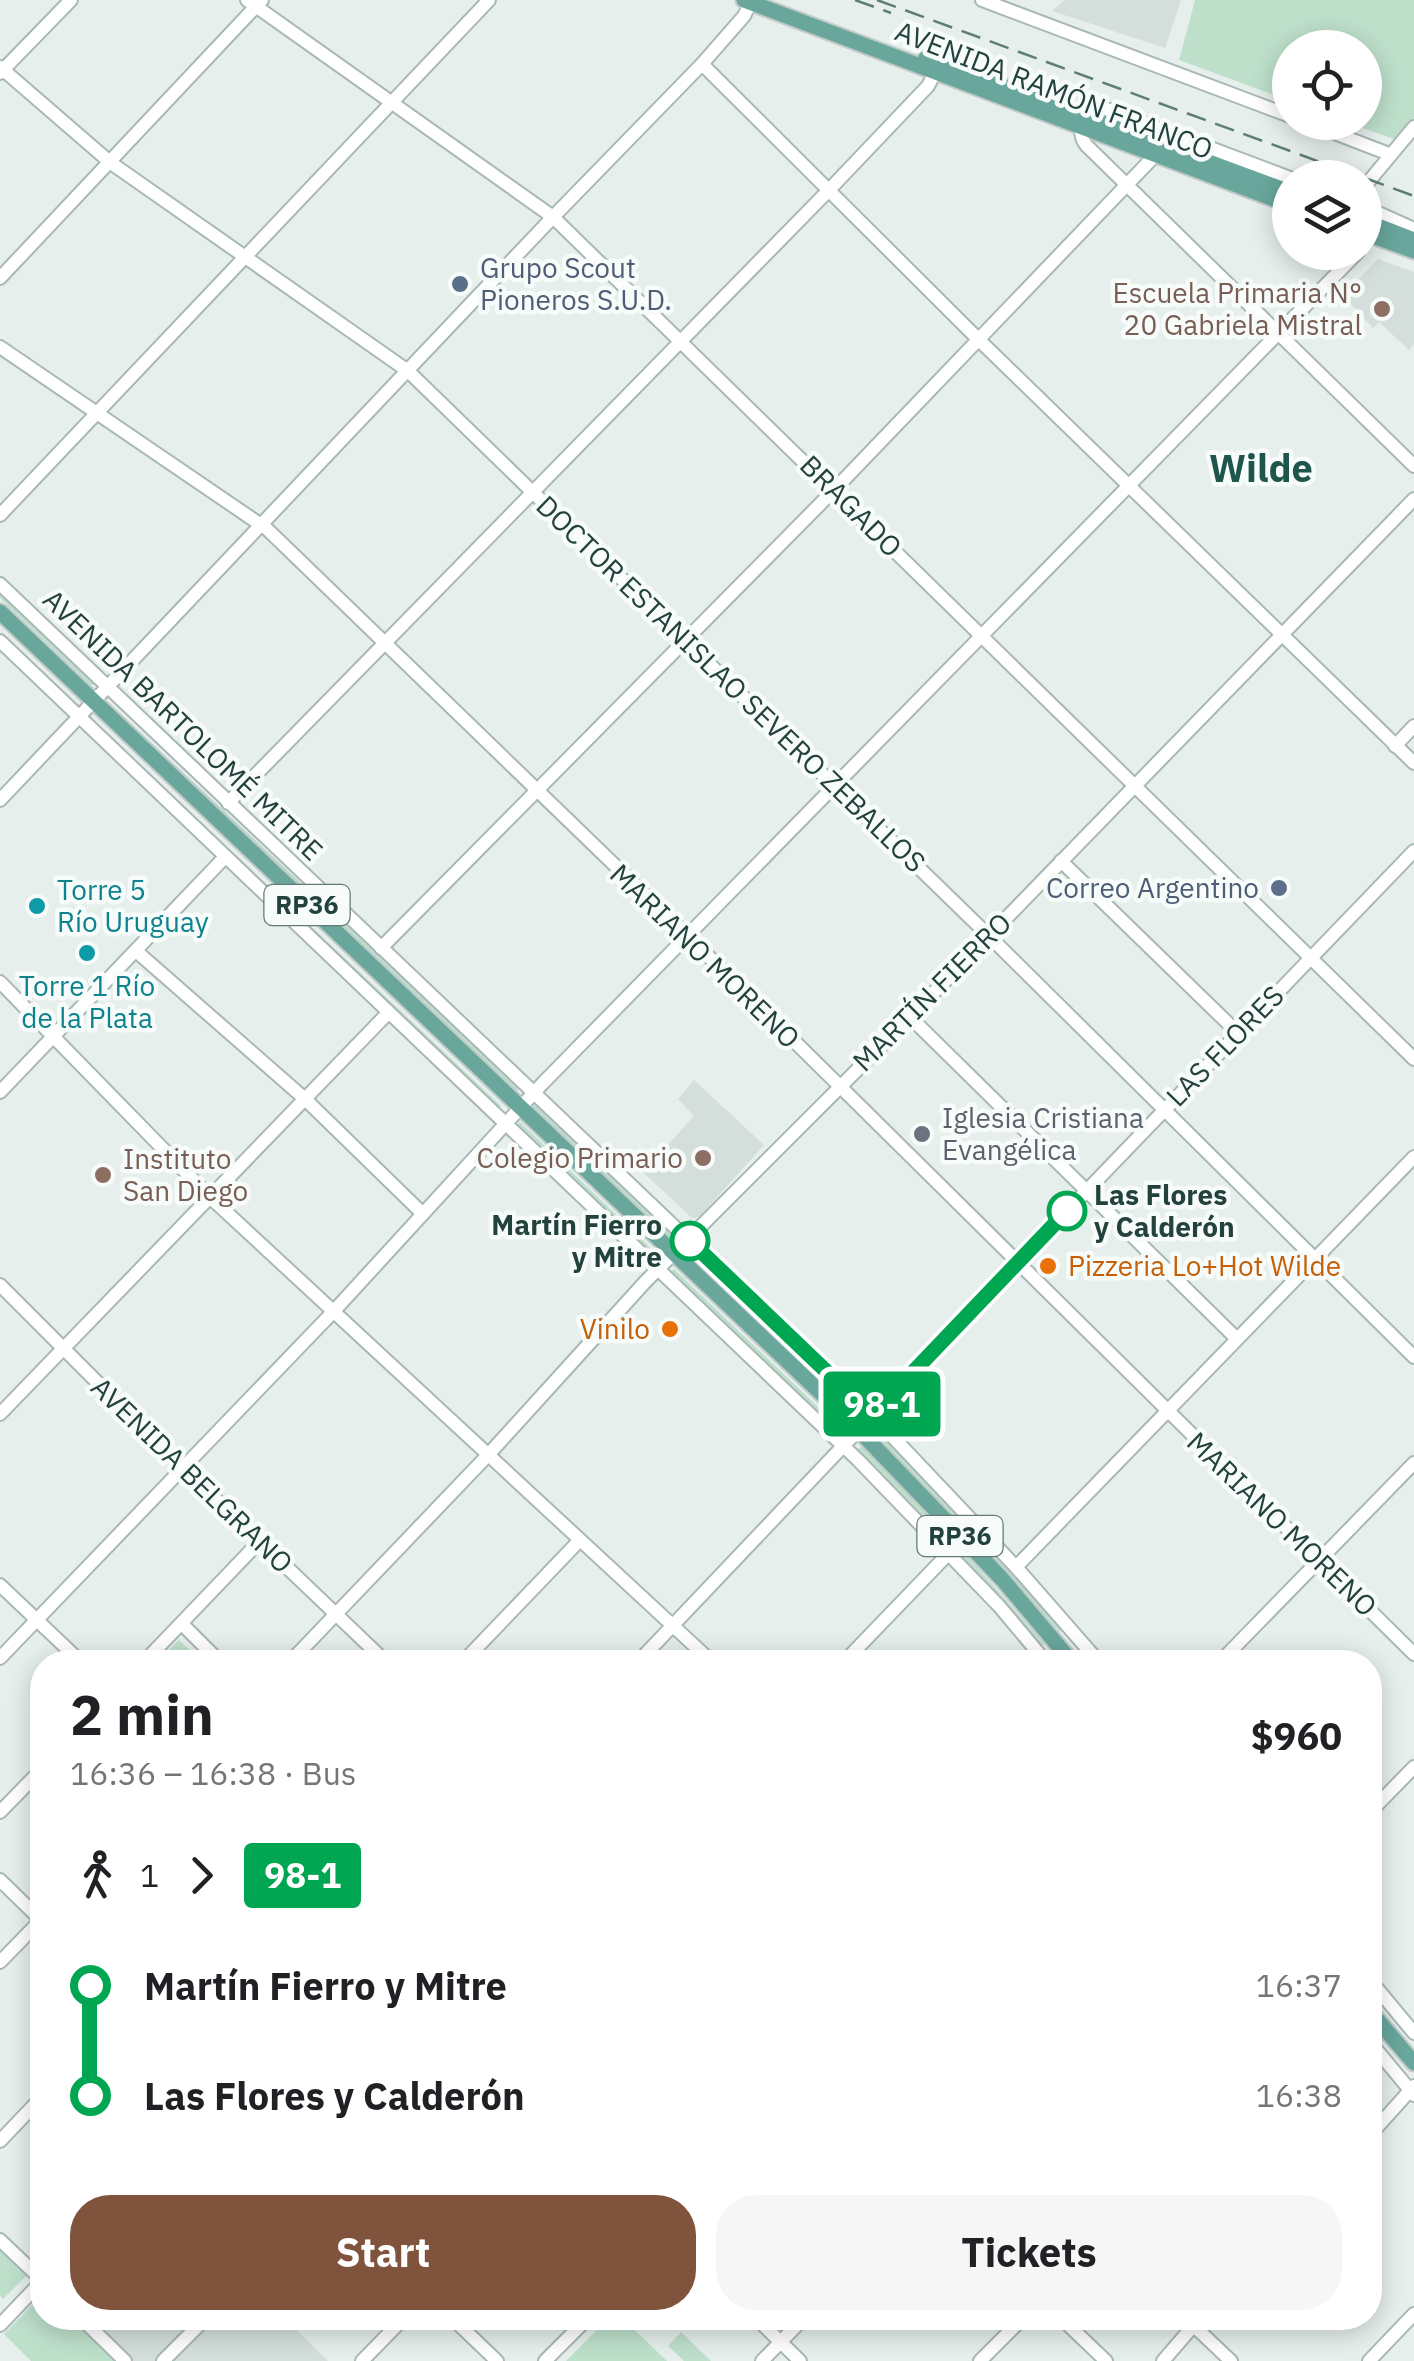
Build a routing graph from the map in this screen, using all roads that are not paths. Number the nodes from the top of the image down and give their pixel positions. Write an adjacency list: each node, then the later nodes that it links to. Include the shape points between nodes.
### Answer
1 (71, 0): 10 (street)
2 (489, 0): 11 (street)
3 (772, 0): 9 (main road, AVENIDA RAMÓN FRANCO)
4 (982, 0): 7 (street)
5 (749, 1): 8 (street); 9 (main road, AVENIDA RAMÓN FRANCO)
6 (255, 2): 11 (street, BRAGADO); 19 (street)
7 (1013, 5): 12 (street)
8 (702, 64): 24 (street); 27 (street)
9 (938, 68): 13 (main road, AVENIDA RAMÓN FRANCO); 24 (street)
10 (1, 70): 19 (street, DOCTOR ESTANISLAO SEVERO ZEBALLOS)
11 (391, 103): 27 (street, BRAGADO); 33 (street)
12 (1272, 109)
13 (1084, 121): 15 (street, via 1093,108 1104,108); 17 (main road, AVENIDA RAMÓN FRANCO); 22 (street, via 1086,145)
14 (1414, 127): 18 (street)
15 (1187, 140): 17 (street); 21 (street)
16 (1353, 140): 18 (street)
17 (1161, 150): 22 (street); 23 (main road, AVENIDA RAMÓN FRANCO); 25 (main road, AVENIDA RAMÓN FRANCO)
18 (1389, 154): 20 (street)
19 (111, 163): 33 (street, DOCTOR ESTANISLAO SEVERO ZEBALLOS); 35 (street)
20 (1382, 163)
21 (1272, 171)
22 (1128, 184): 36 (street); 37 (street)
23 (1272, 186)
24 (828, 191): 37 (street); 38 (street)
25 (1272, 197)
26 (1382, 215): 28 (street)
27 (553, 217): 38 (street, BRAGADO); 40 (street)
28 (1414, 230)
29 (1382, 236): 31 (main road)
30 (1382, 239): 32 (main road)
31 (1414, 240)
32 (1414, 251)
33 (247, 256): 40 (street, DOCTOR ESTANISLAO SEVERO ZEBALLOS); 41 (street)
34 (1341, 270): 36 (street)
35 (0, 278)
36 (1278, 335): 42 (street); 43 (street)
37 (978, 339): 43 (street); 44 (street)
38 (680, 342): 44 (street, BRAGADO); 45 (street)
39 (0, 347): 41 (street, MARIANO MORENO)
40 (408, 371): 45 (street, DOCTOR ESTANISLAO SEVERO ZEBALLOS); 48 (street)
41 (97, 413): 47 (street); 48 (street, MARIANO MORENO)
42 (1414, 466)
43 (1130, 485): 51 (street); 52 (street)
44 (834, 489): 52 (street, BRAGADO); 54 (street)
45 (534, 492): 54 (street, DOCTOR ESTANISLAO SEVERO ZEBALLOS); 55 (street)
46 (1414, 499): 51 (street, MARTÍN FIERRO)
47 (0, 515)
48 (261, 524): 55 (street, MARIANO MORENO); 56 (street)
49 (0, 584): 56 (street, AVENIDA BARTOLOMÉ MITRE)
50 (0, 612): 57 (main road, AVENIDA BARTOLOMÉ MITRE / RP36)
51 (1283, 634): 60 (street); 62 (street, MARTÍN FIERRO)
52 (982, 636): 62 (street, BRAGADO); 63 (street)
53 (0, 641): 58 (street)
54 (682, 641): 63 (street, DOCTOR ESTANISLAO SEVERO ZEBALLOS); 64 (street)
55 (386, 644): 64 (street, MARIANO MORENO); 66 (street)
56 (108, 687): 57 (street); 66 (street, AVENIDA BARTOLOMÉ MITRE)
57 (94, 702): 58 (street); 85 (main road, AVENIDA BARTOLOMÉ MITRE / RP36)
58 (79, 717): 65 (street); 68 (street)
59 (1414, 726): 60 (street)
60 (1396, 746): 61 (street)
61 (1414, 763)
62 (1135, 785): 69 (street, MARTÍN FIERRO); 74 (street, BRAGADO)
63 (836, 787): 70 (street, DOCTOR ESTANISLAO SEVERO ZEBALLOS); 71 (street)
64 (536, 792): 71 (street, MARIANO MORENO); 72 (street)
65 (0, 800)
66 (228, 803): 72 (street, AVENIDA BARTOLOMÉ MITRE)
67 (1414, 852): 74 (street, LAS FLORES)
68 (225, 858): 73 (street); 76 (street)
69 (1061, 860): 70 (street, MARTÍN FIERRO); 78 (street)
70 (989, 936): 77 (street, MARTÍN FIERRO); 86 (street, DOCTOR ESTANISLAO SEVERO ZEBALLOS)
71 (688, 937): 81 (street, MARIANO MORENO); 83 (street)
72 (381, 948): 83 (street, AVENIDA BARTOLOMÉ MITRE)
73 (136, 951): 79 (street); 84 (street)
74 (1309, 958): 78 (street, LAS FLORES); 80 (street, BRAGADO)
75 (0, 982): 79 (street)
76 (388, 1012): 84 (street); 87 (street)
77 (910, 1017): 81 (street, MARTÍN FIERRO); 89 (street)
78 (1238, 1033): 86 (street, LAS FLORES)
79 (53, 1036): 82 (street); 90 (street)
80 (1414, 1059)
81 (837, 1086): 92 (street, MARTÍN FIERRO); 95 (street, MARIANO MORENO)
82 (0, 1092)
83 (534, 1092): 85 (street); 92 (street, AVENIDA BARTOLOMÉ MITRE)
84 (305, 1099): 90 (street); 91 (street)
85 (519, 1108): 87 (street); 93 (main road, AVENIDA BARTOLOMÉ MITRE / RP36)
86 (1164, 1110): 89 (street, LAS FLORES); 94 (street, DOCTOR ESTANISLAO SEVERO ZEBALLOS)
87 (505, 1123): 91 (street); 96 (street)
88 (1414, 1157): 94 (street)
89 (1085, 1192): 95 (street, LAS FLORES); 99 (street)
90 (211, 1198): 98 (street); 100 (street)
91 (423, 1214): 98 (street)
92 (690, 1241): 93 (street, MARTÍN FIERRO); 104 (street, AVENIDA BARTOLOMÉ MITRE)
93 (674, 1256): 96 (street, MARTÍN FIERRO); 105 (main road, AVENIDA BARTOLOMÉ MITRE / RP36)
94 (1315, 1258): 99 (street); 101 (street, DOCTOR ESTANISLAO SEVERO ZEBALLOS)
95 (1018, 1262): 102 (street, MARIANO MORENO); 104 (street, LAS FLORES)
96 (658, 1270): 106 (street); 107 (street, MARTÍN FIERRO)
97 (0, 1285): 100 (street, AVENIDA BELGRANO)
98 (333, 1312): 107 (street); 109 (street)
99 (1237, 1339): 102 (street)
100 (63, 1348): 103 (street); 109 (street, AVENIDA BELGRANO)
101 (1414, 1357)
102 (1167, 1411): 113 (street, MARIANO MORENO); 114 (street)
103 (0, 1414)
104 (872, 1415): 105 (street, LAS FLORES); 114 (street, AVENIDA BARTOLOMÉ MITRE)
105 (858, 1430): 106 (street, LAS FLORES); 121 (main road, AVENIDA BARTOLOMÉ MITRE / RP36)
106 (842, 1445): 112 (street); 119 (street, LAS FLORES)
107 (488, 1456): 111 (street); 116 (street, MARTÍN FIERRO)
108 (1414, 1464): 113 (street)
109 (183, 1468): 110 (street, AVENIDA BELGRANO); 117 (street)
110 (260, 1541): 116 (street, AVENIDA BELGRANO); 118 (street)
111 (579, 1541): 119 (street); 127 (street)
112 (949, 1553): 130 (street); 131 (street)
113 (1321, 1560): 135 (street); 136 (street, MARIANO MORENO)
114 (1016, 1566): 120 (street, AVENIDA BARTOLOMÉ MITRE)
115 (0, 1586): 117 (street)
116 (337, 1616): 125 (street, MARTÍN FIERRO); 126 (street, AVENIDA BELGRANO)
117 (36, 1621): 122 (street); 137 (street)
118 (182, 1624): 123 (street); 124 (street)
119 (674, 1626): 128 (street, LAS FLORES); 129 (street)
120 (1074, 1633): 121 (street); 134 (street, AVENIDA BARTOLOMÉ MITRE)
121 (1058, 1646): 132 (street); 133 (main road, AVENIDA BARTOLOMÉ MITRE / RP36)
122 (68, 1650)
123 (156, 1650)
124 (208, 1650)
125 (302, 1650)
126 (373, 1650)
127 (475, 1650)
128 (650, 1650)
129 (699, 1650)
130 (856, 1650)
131 (1033, 1650)
132 (1054, 1650)
133 (1062, 1650)
134 (1089, 1650)
135 (1232, 1650)
136 (1414, 1654)
137 (0, 1658)
138 (1414, 1767): 140 (street)
139 (30, 1781): 141 (street)
140 (1382, 1800)
141 (0, 1812)
142 (0, 1880): 143 (street)
143 (30, 1909)
144 (30, 1932): 145 (street)
145 (0, 1962)
146 (1382, 1994): 148 (street)
147 (1382, 2025): 150 (main road)
148 (1414, 2032)
149 (1382, 2056): 151 (street)
150 (1414, 2063)
151 (1413, 2091): 153 (street)
152 (30, 2110): 154 (street)
153 (1382, 2123)
154 (0, 2141)
155 (0, 2240): 156 (street)
156 (30, 2269)
157 (30, 2293): 159 (street)
158 (1414, 2314): 183 (street)
159 (0, 2325)
160 (93, 2330): 172 (street)
161 (194, 2330): 173 (street)
162 (392, 2330): 174 (street)
163 (465, 2330): 175 (street)
164 (576, 2330): 176 (street)
165 (768, 2330): 171 (street)
166 (792, 2330): 171 (street)
167 (1011, 2330): 179 (street)
168 (1074, 2330): 180 (street)
169 (1190, 2330): 181 (street)
170 (1204, 2330): 182 (street)
171 (780, 2342): 177 (street); 178 (street)
172 (125, 2361)
173 (163, 2361)
174 (362, 2361)
175 (497, 2361)
176 (546, 2361)
177 (762, 2361)
178 (800, 2361)
179 (980, 2361)
180 (1106, 2361)
181 (1163, 2361)
182 (1231, 2361)
183 (1369, 2361)

